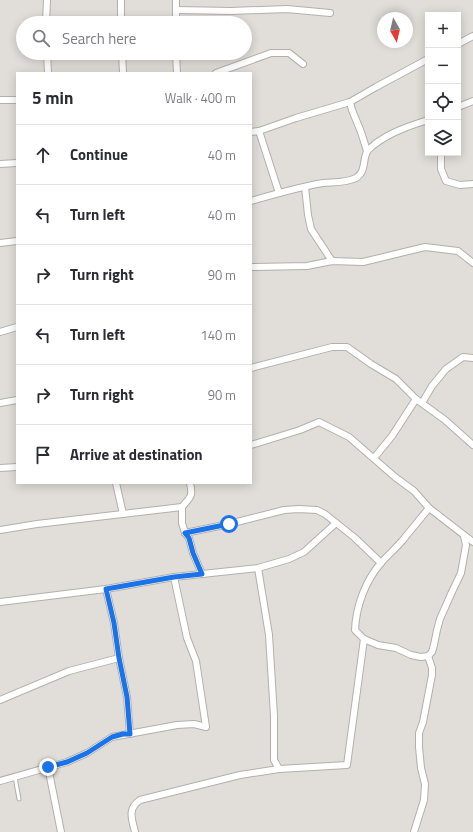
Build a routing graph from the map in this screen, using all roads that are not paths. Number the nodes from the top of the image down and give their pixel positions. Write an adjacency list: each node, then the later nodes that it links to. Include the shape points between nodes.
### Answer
1 (47, 0): 6 (street)
2 (121, 0): 7 (street)
3 (176, 0): 4 (street)
4 (176, 10): 5 (street, via 287,9); 8 (street)
5 (330, 13)
6 (46, 16)
7 (121, 16)
8 (176, 16)
9 (473, 36): 10 (street)
10 (461, 42)
11 (47, 60): 18 (street)
12 (122, 60): 19 (street)
13 (176, 60): 20 (street)
14 (252, 60): 21 (street)
15 (252, 60): 17 (street, via 271,53 289,53)
16 (425, 61): 25 (street)
17 (303, 64)
18 (48, 72)
19 (123, 72)
20 (177, 72)
21 (219, 72)
22 (0, 100): 23 (street)
23 (16, 100)
24 (473, 101): 26 (street)
25 (350, 102): 28 (street); 30 (street)
26 (461, 107)
27 (425, 121): 30 (street, via 383,138)
28 (258, 131): 29 (street); 36 (street)
29 (252, 132)
30 (368, 151): 35 (street, via 363,170 357,177)
31 (441, 156): 34 (street, via 446,181 460,185)
32 (16, 163): 33 (street)
33 (0, 164)
34 (473, 184)
35 (305, 187): 36 (street); 40 (street, via 311,229)
36 (279, 193): 37 (street)
37 (252, 201)
38 (16, 241): 39 (street)
39 (0, 243)
40 (332, 261): 41 (street, via 363,262 425,247 458,251); 42 (street, via 307,266)
41 (473, 263)
42 (252, 267)
43 (16, 327): 44 (street)
44 (0, 332)
45 (473, 358): 50 (street, via 463,357 446,369)
46 (252, 368): 47 (street, via 332,347 347,347 396,379)
47 (416, 399): 50 (street); 53 (street)
48 (16, 400): 49 (street)
49 (0, 403)
50 (422, 403): 52 (street)
51 (252, 445): 53 (street, via 319,422 349,437)
52 (473, 445)
53 (374, 458): 59 (street, via 414,491)
54 (16, 467): 55 (street)
55 (0, 468)
56 (116, 484): 60 (street)
57 (190, 484): 58 (street, via 192,493)
58 (182, 507): 60 (street); 63 (street)
59 (429, 508): 64 (street); 66 (street)
60 (122, 514): 62 (street)
61 (336, 523): 63 (street, via 317,510 299,509 284,510); 66 (street); 67 (street, via 304,552)
62 (0, 530)
63 (185, 533): 68 (street)
64 (464, 536): 65 (street); 73 (street, via 466,545 461,573 440,619 434,646)
65 (473, 542)
66 (381, 563): 72 (street, via 367,582 356,618 355,630)
67 (258, 568): 68 (street); 78 (street, via 269,635 274,760)
68 (202, 574): 69 (street)
69 (174, 577): 70 (street); 76 (street, via 187,638 196,661 206,727 194,724 177,725)
70 (106, 589): 71 (street); 74 (street)
71 (0, 602)
72 (364, 639): 73 (street, via 412,655); 78 (street, via 347,765)
73 (428, 656): 84 (street, via 432,675 419,747 425,784 424,800)
74 (119, 658): 75 (street, via 69,671); 76 (street, via 127,697)
75 (0, 700)
76 (130, 734): 77 (street, via 112,737 87,753)
77 (48, 767): 79 (street); 82 (street)
78 (279, 769): 83 (street, via 240,775 140,800 135,804 131,815)
79 (15, 777): 80 (street); 81 (lane)
80 (0, 780)
81 (19, 799)
82 (61, 832)
83 (135, 832)
84 (414, 832)

